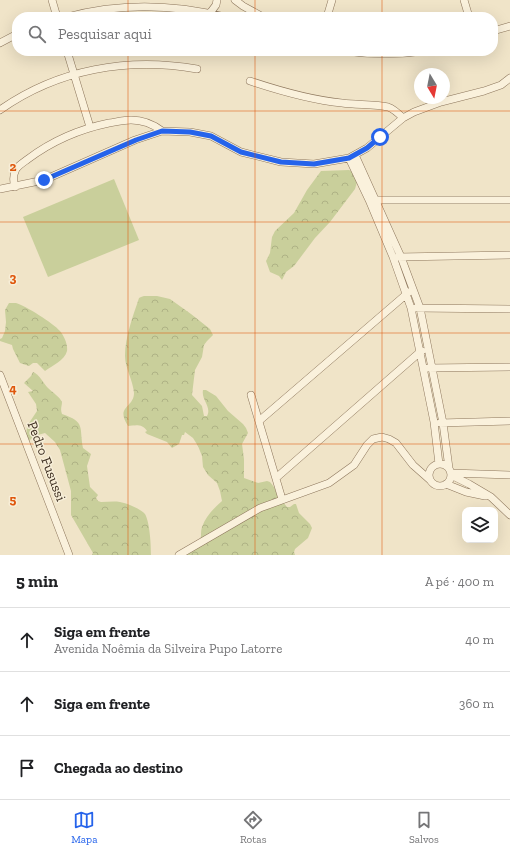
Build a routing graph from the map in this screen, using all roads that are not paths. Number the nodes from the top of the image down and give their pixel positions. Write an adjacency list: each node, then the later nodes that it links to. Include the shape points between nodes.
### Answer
1 (52, 0): 6 (street)
2 (217, 0): 9 (street)
3 (236, 0): 10 (street)
4 (332, 0): 11 (street)
5 (464, 0): 12 (street)
6 (56, 12)
7 (91, 12): 8 (street, via 142,7)
8 (203, 12)
9 (211, 12)
10 (254, 12)
11 (328, 12)
12 (468, 12)
13 (510, 26): 14 (street)
14 (498, 30)
15 (12, 37): 16 (street)
16 (0, 43)
17 (69, 56): 19 (street)
18 (197, 69): 19 (street, via 135,64 104,67)
19 (74, 74): 22 (street, via 31,91); 24 (street)
20 (510, 78): 23 (street, via 501,85 441,102)
21 (250, 81): 23 (street, via 323,101 388,107 397,111)
22 (0, 110)
23 (403, 118): 26 (street, via 367,148)
24 (90, 127): 25 (street, via 135,120 151,124); 27 (street, via 55,142 20,164 14,176)
25 (162, 131): 26 (street, via 211,136 241,152 281,162 314,164); 27 (street, via 44,180)
26 (352, 156): 29 (street)
27 (15, 187): 28 (street)
28 (0, 189)
29 (372, 200): 30 (street); 32 (street)
30 (510, 200)
31 (510, 255): 32 (street)
32 (397, 257): 33 (street)
33 (410, 292): 34 (street); 35 (street); 44 (street)
34 (411, 308): 35 (street); 38 (street)
35 (420, 308): 36 (street); 37 (street)
36 (510, 309)
37 (428, 349): 38 (street); 41 (street)
38 (420, 352): 40 (street); 53 (street)
39 (510, 367): 41 (street)
40 (422, 368): 41 (street); 46 (street)
41 (432, 368): 47 (street)
42 (0, 375): 59 (street, Pedro Fusussi)
43 (251, 395): 44 (street)
44 (259, 421): 53 (street)
45 (510, 421): 47 (street)
46 (434, 422): 47 (street); 49 (street)
47 (443, 423): 51 (street)
48 (414, 464): 50 (street); 54 (street); 57 (street, via 396,443 382,437 373,439 354,464 329,483)
49 (439, 464): 50 (street); 51 (street)
50 (430, 470): 54 (street)
51 (450, 472): 52 (street); 55 (street, via 449,482); 56 (street)
52 (510, 475)
53 (276, 478): 57 (street)
54 (430, 480): 55 (street, via 435,485)
55 (446, 484): 56 (street, via 466,492)
56 (491, 497): 58 (street)
57 (282, 499): 60 (street, via 260,508)
58 (510, 515)
59 (69, 555)
60 (179, 555)

